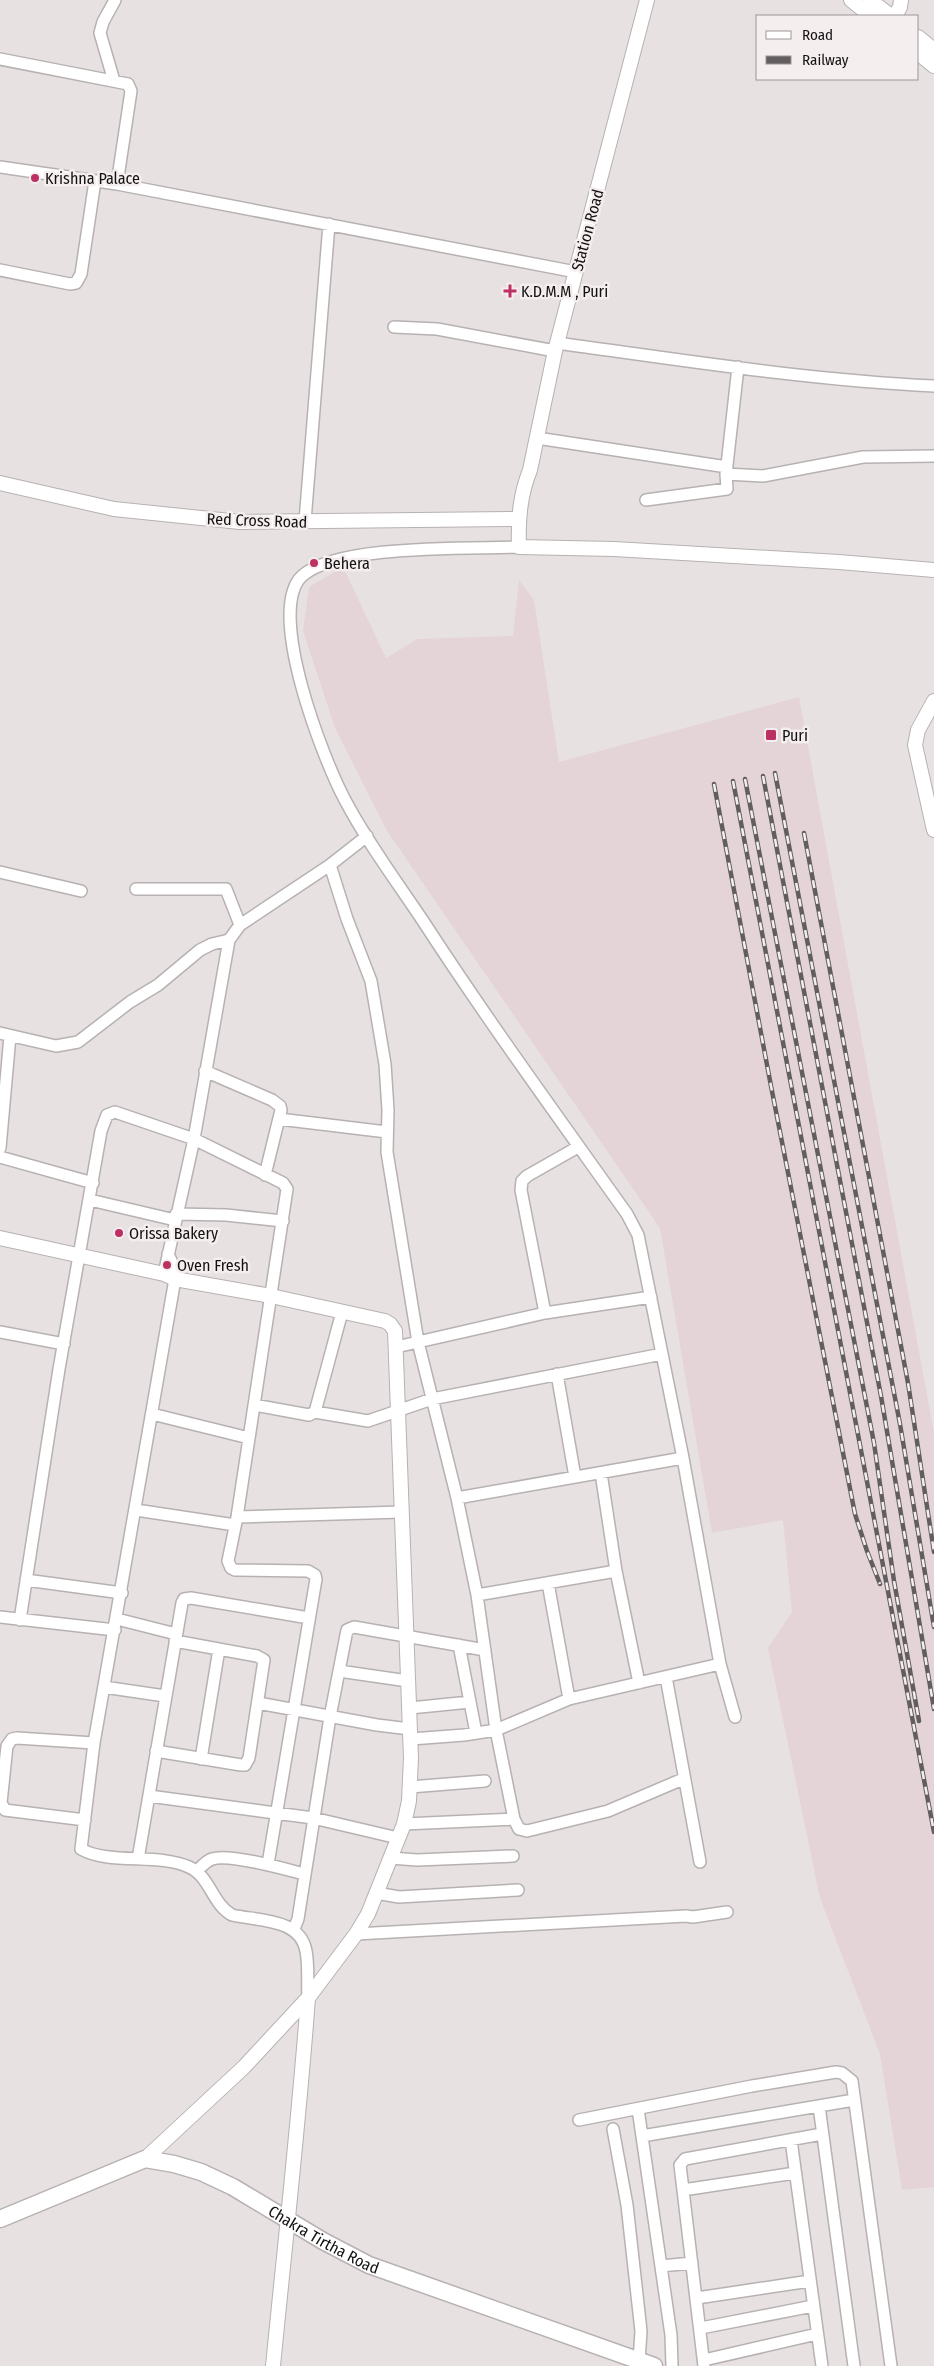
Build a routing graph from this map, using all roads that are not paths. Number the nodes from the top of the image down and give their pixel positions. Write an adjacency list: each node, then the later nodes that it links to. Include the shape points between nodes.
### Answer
1 (116, 0): 15 (street, via 100,33)
2 (639, 0): 21 (main road)
3 (647, 0): 21 (main road, Station Road)
4 (851, 0): 7 (main road)
5 (870, 0): 8 (main road)
6 (901, 0): 9 (main road, via 900,8)
7 (870, 15)
8 (892, 15)
9 (894, 15)
10 (919, 38): 11 (main road)
11 (934, 50)
12 (919, 54): 14 (main road)
13 (0, 59): 15 (street)
14 (934, 66)
15 (114, 81): 18 (street, via 128,84 131,91)
16 (0, 167): 17 (street)
17 (95, 181): 18 (street); 20 (street, via 81,274 76,283)
18 (117, 184): 19 (street)
19 (329, 224): 21 (street); 33 (street)
20 (0, 270)
21 (572, 271): 23 (main road, Station Road)
22 (394, 327): 23 (street, via 437,329)
23 (553, 348): 24 (street); 26 (main road, Station Road); 30 (main road, via 522,467)
24 (738, 367): 25 (street, via 862,382); 28 (street)
25 (934, 386)
26 (537, 438): 28 (street); 30 (main road, Station Road)
27 (934, 456): 28 (street, via 864,457 763,476)
28 (727, 470): 31 (street, via 727,489)
29 (0, 483): 33 (main road, Red Cross Road, via 114,509 240,522)
30 (523, 487): 32 (main road, Station Road)
31 (646, 500)
32 (518, 519): 33 (main road, Red Cross Road); 34 (main road, Station Road)
33 (305, 521)
34 (519, 547): 35 (main road, via 614,549); 38 (street, via 370,553 327,562 300,577 291,595 289,615 304,697 344,799)
35 (934, 570)
36 (934, 701): 37 (main road, via 918,730 915,746)
37 (934, 830)
38 (367, 836): 39 (street); 50 (street, via 511,1053)
39 (330, 865): 43 (street); 48 (street, via 371,981 385,1064)
40 (0, 872): 42 (street)
41 (136, 889): 43 (street, via 226,889)
42 (81, 890)
43 (240, 925): 44 (street)
44 (229, 940): 45 (street, via 200,950 158,985 78,1042 56,1046); 46 (street)
45 (5, 1034): 51 (street)
46 (205, 1071): 47 (street, via 277,1102 281,1110); 49 (street)
47 (279, 1119): 48 (street); 53 (street)
48 (388, 1132): 67 (street, via 387,1152)
49 (194, 1139): 53 (street); 54 (street, via 111,1112 104,1120); 56 (street)
50 (578, 1146): 63 (street, via 627,1214 638,1235); 65 (street, via 522,1181 521,1190)
51 (0, 1148)
52 (0, 1157): 54 (street)
53 (266, 1174): 57 (street, via 283,1183 287,1189)
54 (93, 1183): 55 (street)
55 (90, 1200): 56 (street); 60 (street)
56 (175, 1217): 57 (street, via 226,1216); 59 (street)
57 (283, 1221): 62 (street)
58 (0, 1238): 60 (main road)
59 (168, 1254): 61 (street); 61 (street)
60 (81, 1256): 61 (main road); 68 (street)
61 (173, 1278): 62 (main road); 76 (street)
62 (271, 1296): 64 (main road); 73 (street)
63 (651, 1297): 65 (street); 70 (street)
64 (342, 1312): 69 (main road, via 390,1324 395,1331); 74 (street)
65 (546, 1313): 67 (street)
66 (0, 1332): 68 (street)
67 (418, 1342): 69 (street); 72 (street)
68 (64, 1344): 86 (street)
69 (396, 1347): 75 (main road)
70 (662, 1354): 71 (street); 78 (street)
71 (557, 1374): 72 (street); 80 (street)
72 (432, 1399): 75 (street); 81 (street)
73 (254, 1405): 74 (street, via 309,1415); 77 (street)
74 (316, 1412): 75 (street, via 368,1421)
75 (398, 1412): 83 (main road)
76 (152, 1414): 77 (street); 82 (street)
77 (249, 1438): 84 (street)
78 (683, 1458): 79 (street); 99 (street)
79 (600, 1473): 80 (street); 85 (street)
80 (575, 1477): 81 (street)
81 (457, 1498): 89 (street)
82 (136, 1510): 84 (street); 88 (street)
83 (401, 1512): 84 (street); 94 (main road)
84 (236, 1521): 91 (street, via 228,1561 231,1568 308,1571 315,1575)
85 (616, 1571): 87 (street); 103 (street)
86 (26, 1580): 88 (street); 92 (street)
87 (548, 1583): 89 (street); 106 (street)
88 (122, 1592): 93 (street)
89 (477, 1595): 98 (street)
90 (0, 1617): 92 (street)
91 (309, 1618): 95 (street, via 187,1598 182,1603); 110 (street)
92 (20, 1620): 93 (street)
93 (116, 1625): 95 (street); 104 (street)
94 (407, 1637): 96 (street); 100 (street, via 350,1627); 102 (main road)
95 (176, 1638): 97 (street); 105 (street)
96 (459, 1645): 98 (street); 107 (street)
97 (219, 1649): 108 (street, via 264,1660); 118 (street)
98 (485, 1650): 113 (street)
99 (720, 1664): 101 (street); 112 (street)
100 (339, 1671): 102 (street); 111 (street)
101 (666, 1677): 103 (street); 119 (street)
102 (408, 1681): 109 (main road)
103 (639, 1683): 106 (street)
104 (104, 1687): 105 (street); 116 (street)
105 (165, 1696): 117 (street)
106 (569, 1699): 113 (street)
107 (470, 1702): 109 (street); 114 (street)
108 (258, 1703): 110 (street); 118 (street, via 245,1765)
109 (410, 1708): 115 (main road)
110 (294, 1710): 111 (street); 123 (street)
111 (330, 1717): 115 (street); 124 (street)
112 (735, 1717)
113 (496, 1730): 114 (street); 125 (street)
114 (476, 1733): 115 (street)
115 (410, 1734): 121 (main road)
116 (94, 1743): 126 (street); 126 (street, via 17,1738 7,1746 1,1803 5,1810)
117 (156, 1751): 118 (street); 122 (street)
118 (201, 1759)
119 (683, 1779): 125 (street, via 608,1811 527,1831 519,1829); 132 (street)
120 (485, 1781): 121 (street)
121 (410, 1787): 127 (main road)
122 (149, 1796): 123 (street); 131 (street)
123 (276, 1813): 124 (street); 133 (street)
124 (313, 1818): 128 (street); 135 (street)
125 (514, 1818): 127 (street)
126 (85, 1820): 131 (street, via 80,1848 96,1854)
127 (404, 1824): 128 (main road)
128 (398, 1838): 130 (main road)
129 (513, 1856): 130 (street)
130 (390, 1858): 137 (main road)
131 (138, 1859): 134 (street, via 174,1862)
132 (700, 1862)
133 (268, 1864): 134 (street, via 220,1858 212,1859); 135 (street)
134 (197, 1871): 139 (street, via 225,1911)
135 (304, 1874): 139 (street)
136 (518, 1890): 137 (street, via 399,1897)
137 (376, 1893): 140 (main road)
138 (727, 1912): 140 (street, via 693,1917)
139 (294, 1929): 141 (street, via 306,1951)
140 (356, 1934): 141 (main road)
141 (308, 1998): 150 (main road, via 244,2067); 153 (main road)
142 (854, 2100): 143 (street); 144 (street, via 852,2081 836,2072); 168 (street)
143 (819, 2106): 147 (street); 148 (street)
144 (638, 2109): 145 (street); 148 (street)
145 (580, 2120)
146 (613, 2129): 162 (street)
147 (822, 2134): 149 (street); 167 (street)
148 (642, 2136): 156 (street)
149 (791, 2140): 151 (street); 152 (street, via 686,2159 680,2165)
150 (145, 2159): 153 (highway, Chakra Tirtha Road, via 201,2172); 154 (highway)
151 (795, 2173): 152 (street); 157 (street)
152 (683, 2190): 155 (street)
153 (288, 2218): 162 (highway, Chakra Tirtha Road, via 369,2265); 164 (main road)
154 (0, 2219)
155 (692, 2263): 156 (street); 158 (street)
156 (661, 2266): 165 (street)
157 (810, 2281): 158 (street); 159 (street)
158 (697, 2298): 160 (street)
159 (813, 2306): 160 (street); 161 (street)
160 (701, 2328): 163 (street)
161 (817, 2334): 163 (street); 166 (street)
162 (647, 2363)
163 (704, 2363)
164 (273, 2366)
165 (672, 2366)
166 (822, 2366)
167 (854, 2366)
168 (891, 2366)

